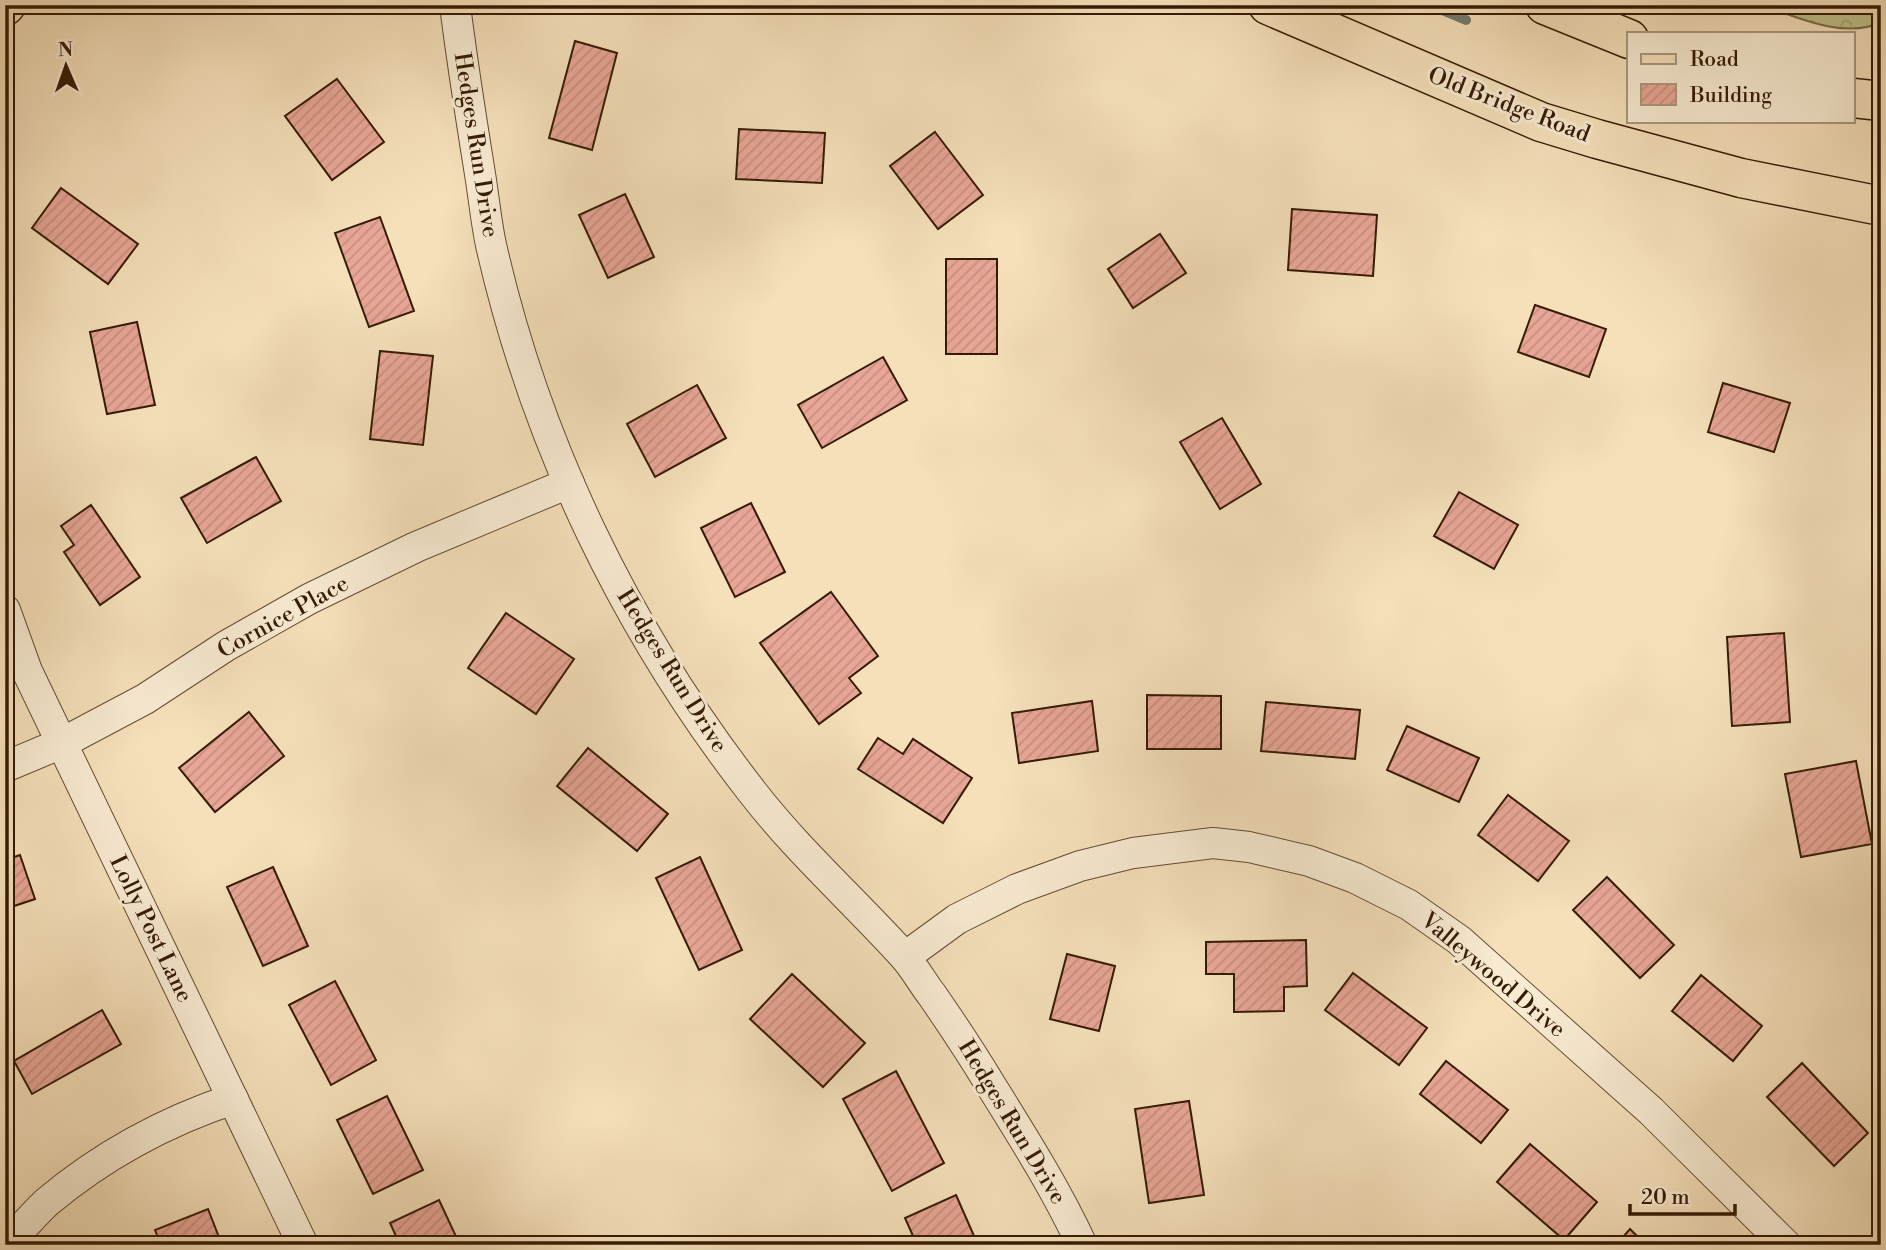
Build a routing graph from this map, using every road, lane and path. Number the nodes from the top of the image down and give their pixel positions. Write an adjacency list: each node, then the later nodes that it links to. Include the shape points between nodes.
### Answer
1 (455, 5): 8 (street, Hedges Run Drive, via 491,244 521,352)
2 (1268, 5): 7 (main road, Old Bridge Road, via 1541,122 1741,177)
3 (1545, 5): 4 (main road)
4 (1627, 38)
5 (1854, 98): 6 (main road)
6 (1881, 102)
7 (1881, 206)
8 (569, 483): 10 (street, Cornice Place, via 416,547 309,599 145,699); 12 (street, Hedges Run Drive, via 645,635 702,726 811,860)
9 (5, 610): 10 (street, Lolly Post Lane, via 27,671)
10 (62, 743): 11 (street, Cornice Place); 13 (street, Lolly Post Lane)
11 (5, 767)
12 (905, 957): 16 (street, Hedges Run Drive, via 962,1037 1044,1171); 17 (street, Valleywood Drive, via 957,919 1017,889 1133,853 1213,843 1309,861 1409,905 1459,940 1651,1111)
13 (233, 1099): 14 (street, via 150,1132 96,1164 46,1204); 15 (street, Lolly Post Lane)
14 (6, 1245)
15 (303, 1245)
16 (1082, 1245)
17 (1786, 1245)

